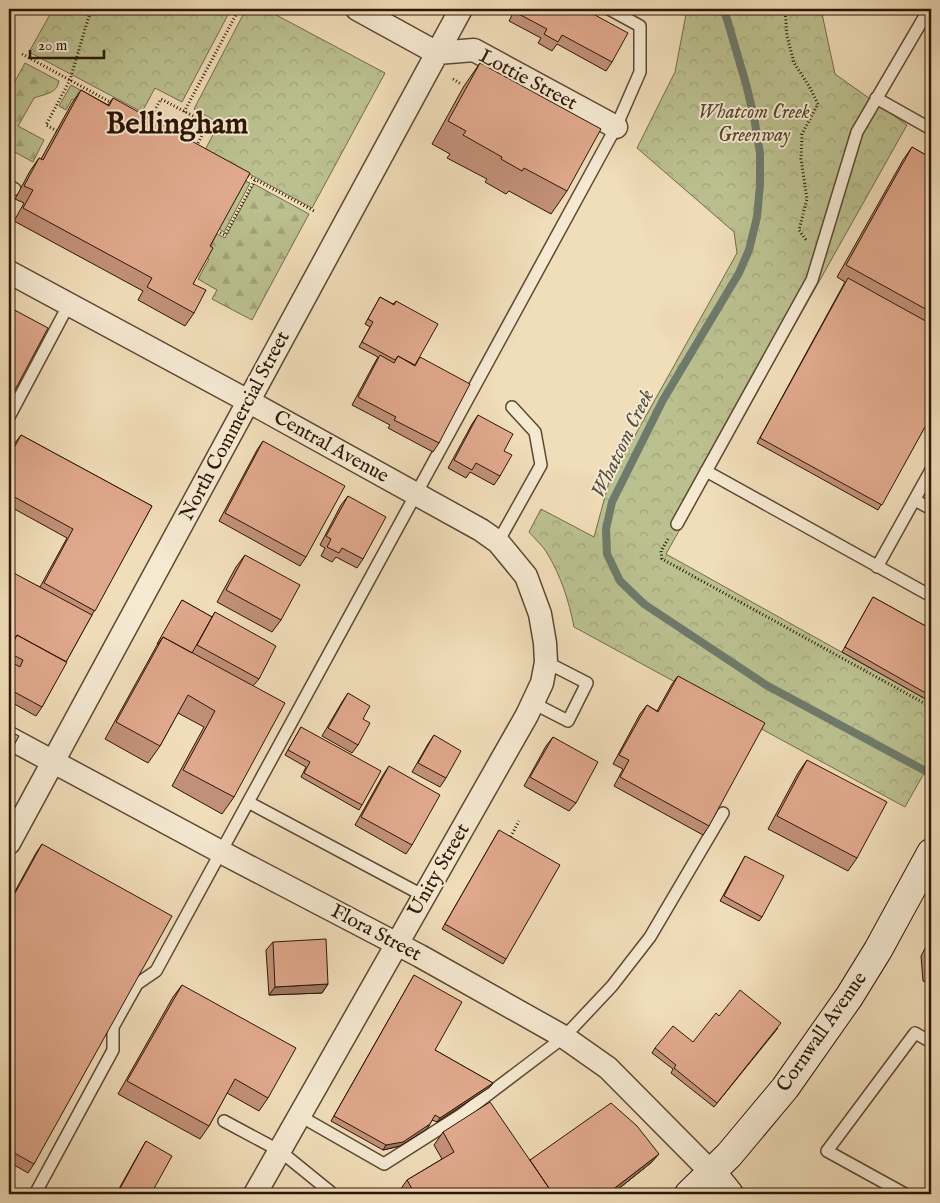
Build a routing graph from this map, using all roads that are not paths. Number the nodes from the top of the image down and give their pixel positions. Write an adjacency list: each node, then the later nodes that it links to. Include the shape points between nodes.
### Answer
1 (357, 9): 5 (street)
2 (462, 9): 5 (street, North Commercial Street)
3 (609, 9): 7 (lane, via 640,26 640,72)
4 (929, 9): 6 (lane)
5 (437, 53): 7 (street, Lottie Street, via 474,50 533,87); 11 (street, North Commercial Street)
6 (876, 98): 8 (lane); 15 (lane, via 857,132 812,280)
7 (616, 127): 16 (lane)
8 (931, 129)
9 (9, 272): 10 (street, Central Avenue)
10 (69, 304): 11 (street, Central Avenue); 13 (lane)
11 (248, 401): 16 (street, Central Avenue); 26 (street, North Commercial Street)
12 (512, 407): 20 (lane, via 535,432 540,465)
13 (9, 418)
14 (931, 470): 17 (lane)
15 (706, 471): 19 (lane); 21 (lane)
16 (416, 494): 20 (street, Central Avenue); 27 (lane)
17 (915, 500): 18 (lane); 21 (lane)
18 (931, 509)
19 (677, 524)
20 (498, 542): 23 (street, Central Avenue, via 526,576 540,614)
21 (877, 566): 22 (lane)
22 (931, 596)
23 (545, 652): 24 (street, Unity Street, via 542,683); 24 (lane, via 587,683 568,721)
24 (533, 703): 32 (street, Unity Street)
25 (9, 738): 26 (street, Flora Street)
26 (53, 762): 29 (street, North Commercial Street); 30 (street, Flora Street)
27 (248, 802): 30 (lane); 32 (lane)
28 (723, 813): 34 (lane, via 650,937 612,986)
29 (9, 843)
30 (221, 852): 33 (street, Flora Street); 40 (lane, via 156,971 137,984 113,1027 113,1050)
31 (931, 853): 39 (street, Cornwall Avenue, via 849,997 785,1088)
32 (424, 896): 33 (street, Unity Street)
33 (397, 944): 34 (street, Flora Street); 36 (street, Unity Street)
34 (564, 1037): 36 (lane, via 461,1115 384,1164); 39 (street, Flora Street, via 608,1068)
35 (931, 1042): 45 (lane, via 915,1033 827,1151)
36 (300, 1116): 38 (street, Unity Street)
37 (224, 1121): 38 (lane)
38 (280, 1151): 41 (street, Unity Street); 42 (lane)
39 (712, 1173): 43 (street, Cornwall Avenue); 44 (street)
40 (34, 1194)
41 (255, 1194)
42 (333, 1194)
43 (689, 1194)
44 (729, 1194)
45 (905, 1194)

